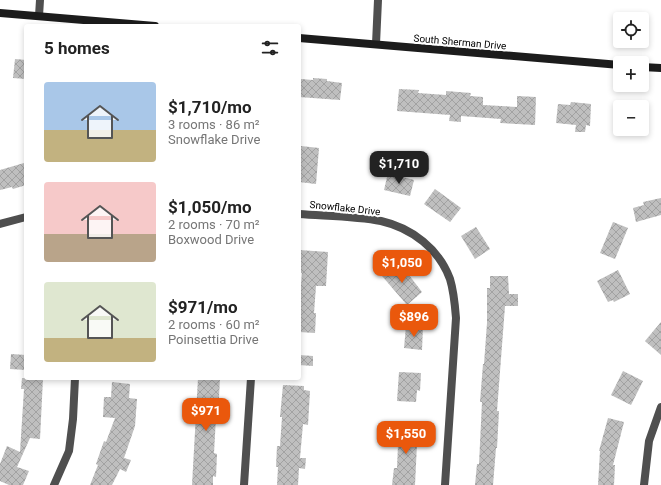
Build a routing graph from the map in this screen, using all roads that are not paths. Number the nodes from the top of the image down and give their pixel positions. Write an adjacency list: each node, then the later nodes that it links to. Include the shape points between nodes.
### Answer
1 (40, 0): 4 (street)
2 (378, 0): 7 (street)
3 (0, 13): 4 (street)
4 (39, 16): 5 (street)
5 (132, 24)
6 (301, 38): 7 (street, South Sherman Drive)
7 (376, 44): 8 (street, South Sherman Drive)
8 (613, 64)
9 (649, 67): 10 (street)
10 (661, 68)
11 (301, 214): 19 (street, Snowflake Drive, via 387,223 410,232 431,248 442,263 450,280 456,318)
12 (24, 218): 13 (street)
13 (0, 224)
14 (75, 380): 17 (street, via 68,451)
15 (251, 380): 18 (street)
16 (661, 407): 20 (street, via 649,441)
17 (54, 485)
18 (244, 485)
19 (444, 485)
20 (644, 485)

